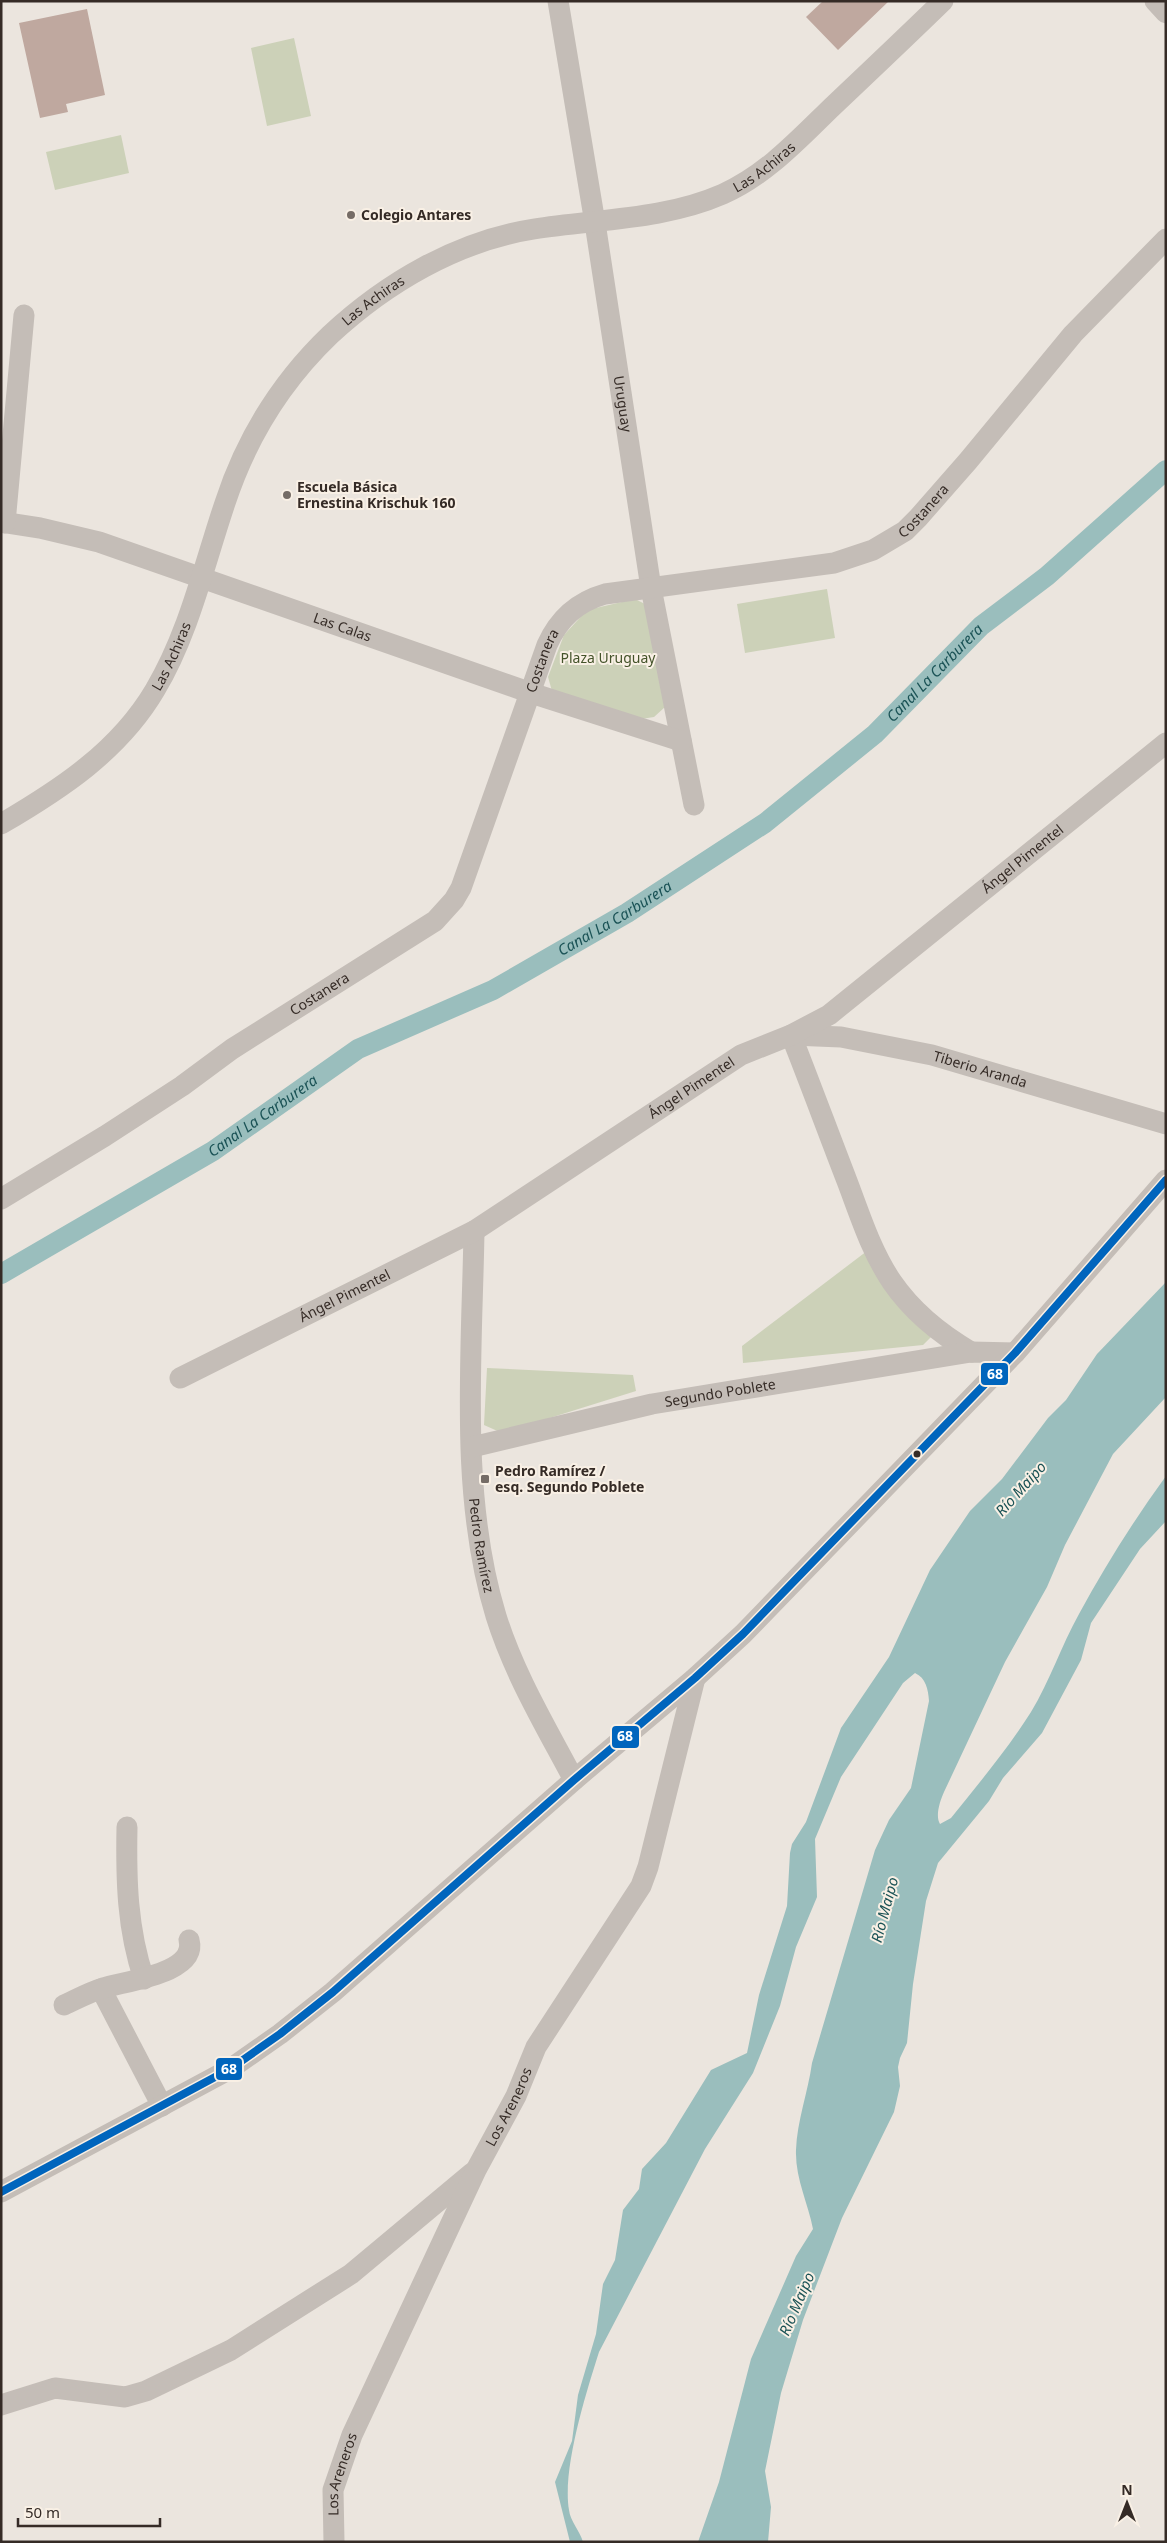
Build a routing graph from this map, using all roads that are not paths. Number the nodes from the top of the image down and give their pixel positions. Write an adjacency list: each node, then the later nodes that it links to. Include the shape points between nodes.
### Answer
1 (558, 1): 5 (street, Uruguay)
2 (942, 1): 5 (street, Las Achiras, via 792,146 742,184 682,207)
3 (1155, 1): 4 (street)
4 (1166, 12)
5 (595, 223): 9 (street, Las Achiras, via 537,228 478,243 408,276 346,321 289,379 255,432 234,478); 10 (street, Uruguay)
6 (1166, 240): 10 (street, Costanera, via 1073,334 918,518 890,541 834,564)
7 (24, 315): 8 (street)
8 (3, 522): 9 (street, Las Calas, via 99,542)
9 (201, 577): 11 (street, Las Calas); 15 (street, Las Achiras, via 169,664 130,725 75,778)
10 (651, 588): 11 (street, Costanera, via 593,597 571,610 553,632); 12 (street, Uruguay)
11 (531, 693): 12 (street, Las Calas); 19 (street, Costanera, via 461,888 435,921 232,1049 105,1136)
12 (681, 741): 14 (street, Uruguay)
13 (1166, 743): 16 (street, Ángel Pimentel, via 834,1011)
14 (694, 805)
15 (1, 824)
16 (792, 1035): 17 (street, Tiberio Aranda, via 841,1037 932,1055); 20 (street, Ángel Pimentel, via 755,1048 728,1063); 21 (street, via 865,1229 884,1269 921,1315)
17 (1166, 1124)
18 (1166, 1180): 22 (street)
19 (1, 1199)
20 (474, 1231): 23 (street, Ángel Pimentel); 24 (street, Pedro Ramírez)
21 (971, 1352): 22 (street, Segundo Poblete); 24 (street, Segundo Poblete, via 652,1404)
22 (1014, 1353): 25 (street, via 744,1634)
23 (180, 1378)
24 (472, 1447): 26 (street, Pedro Ramírez, via 482,1554 496,1616 517,1671)
25 (695, 1678): 26 (street); 33 (street, Los Areneros, via 641,1886 536,2047 516,2096)
26 (574, 1780): 32 (street, via 333,1992 230,2069)
27 (127, 1827): 29 (street, via 128,1912)
28 (189, 1940): 29 (street, via 190,1950 186,1958 166,1971)
29 (144, 1979): 30 (street)
30 (100, 1988): 31 (street); 32 (street)
31 (64, 2005)
32 (162, 2106): 34 (street)
33 (476, 2170): 35 (street, via 351,2274 231,2350 146,2391 125,2397 55,2388); 36 (street, Los Areneros, via 352,2435 333,2490)
34 (1, 2192)
35 (1, 2405)
36 (334, 2542)

